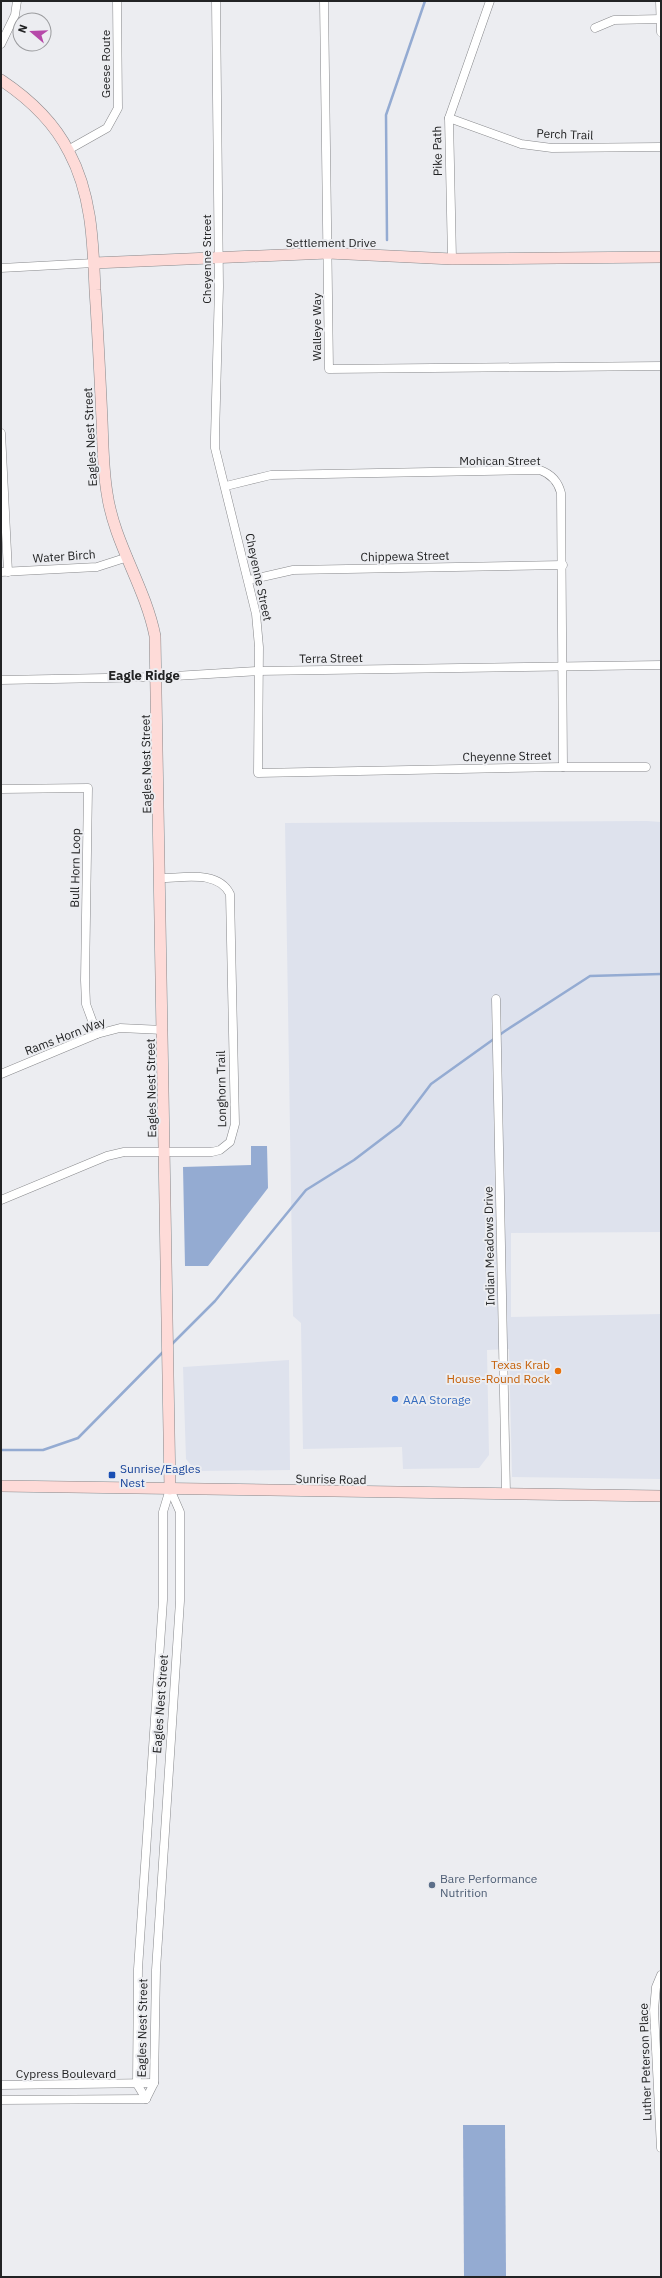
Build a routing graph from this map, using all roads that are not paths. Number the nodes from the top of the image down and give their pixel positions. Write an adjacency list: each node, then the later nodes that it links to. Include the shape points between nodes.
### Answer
1 (18, 1): 10 (street, via 15,15)
2 (117, 1): 14 (street, Geese Route, via 118,108 107,128)
3 (216, 1): 17 (street, Cheyenne Street)
4 (324, 1): 15 (street, Walleye Way)
5 (490, 1): 12 (street, Pike Path)
6 (660, 1): 7 (street)
7 (661, 19): 8 (street, via 614,20); 9 (street)
8 (596, 28)
9 (661, 32)
10 (1, 44)
11 (1, 80): 14 (street, Eagles Nest Street, via 41,114)
12 (449, 118): 13 (street, Perch Trail, via 521,144 552,148); 18 (street, Pike Path)
13 (661, 147)
14 (68, 150): 19 (street, Eagles Nest Street, via 86,195)
15 (328, 253): 17 (street, Settlement Drive); 18 (street, Settlement Drive); 21 (street, Walleye Way, via 329,369)
16 (661, 256): 18 (street, Settlement Drive)
17 (219, 257): 19 (street, Settlement Drive); 23 (street, Cheyenne Street, via 215,448)
18 (452, 259)
19 (94, 263): 20 (street, Settlement Drive); 24 (street, Eagles Nest Street, via 105,481 113,520)
20 (1, 268)
21 (661, 366)
22 (1, 432): 26 (street)
23 (226, 486): 25 (street, Mohican Street, via 271,475 540,470 554,478 559,486); 27 (street, Cheyenne Street)
24 (128, 557): 26 (street, Water Birch, via 97,567); 31 (street, Eagles Nest Street, via 149,606 156,636)
25 (562, 565): 27 (street, Chippewa Street, via 293,570); 29 (street, Mohican Street)
26 (5, 572)
27 (249, 580): 30 (street, Cheyenne Street, via 259,636)
28 (661, 665): 29 (street, Terra Street)
29 (564, 666): 30 (street, Terra Street); 33 (street, Mohican Street)
30 (258, 671): 31 (street, Terra Street); 33 (street, Cheyenne Street, via 258,773)
31 (158, 677): 32 (street, Terra Street); 36 (street, Eagles Nest Street)
32 (1, 680)
33 (563, 766): 34 (street, Cheyenne Street)
34 (646, 767)
35 (1, 789): 39 (street, Bull Horn Loop, via 88,788 86,1004)
36 (161, 878): 38 (street, Eagles Nest Street); 41 (street, Longhorn Trail, via 219,880 230,894 235,1124 230,1142 220,1150)
37 (496, 998): 45 (street, Indian Meadows Drive)
38 (163, 1030): 39 (street, Rams Horn Way, via 120,1028); 41 (street, Eagles Nest Street)
39 (97, 1034): 40 (street, Rams Horn Way)
40 (1, 1074)
41 (166, 1152): 42 (street, Longhorn Trail, via 124,1152 107,1156); 44 (street, Eagles Nest Street)
42 (1, 1200)
43 (1, 1486): 44 (street, Sunrise Road)
44 (170, 1489): 45 (street, Sunrise Road, via 375,1493); 48 (street, Eagles Nest Street, via 180,1512 180,1601 156,1970); 49 (street, Eagles Nest Street, via 163,1512 163,1600 138,1969)
45 (506, 1492): 46 (street, Sunrise Road)
46 (661, 1496)
47 (661, 1975): 53 (street, Luther Peterson Place, via 656,1987 654,2010)
48 (154, 2083): 49 (street, Cypress Boulevard); 51 (street, Eagles Nest Street)
49 (137, 2084): 50 (street, Cypress Boulevard); 51 (street, Eagles Nest Street)
50 (1, 2085)
51 (146, 2099): 52 (street)
52 (1, 2100)
53 (661, 2148)

